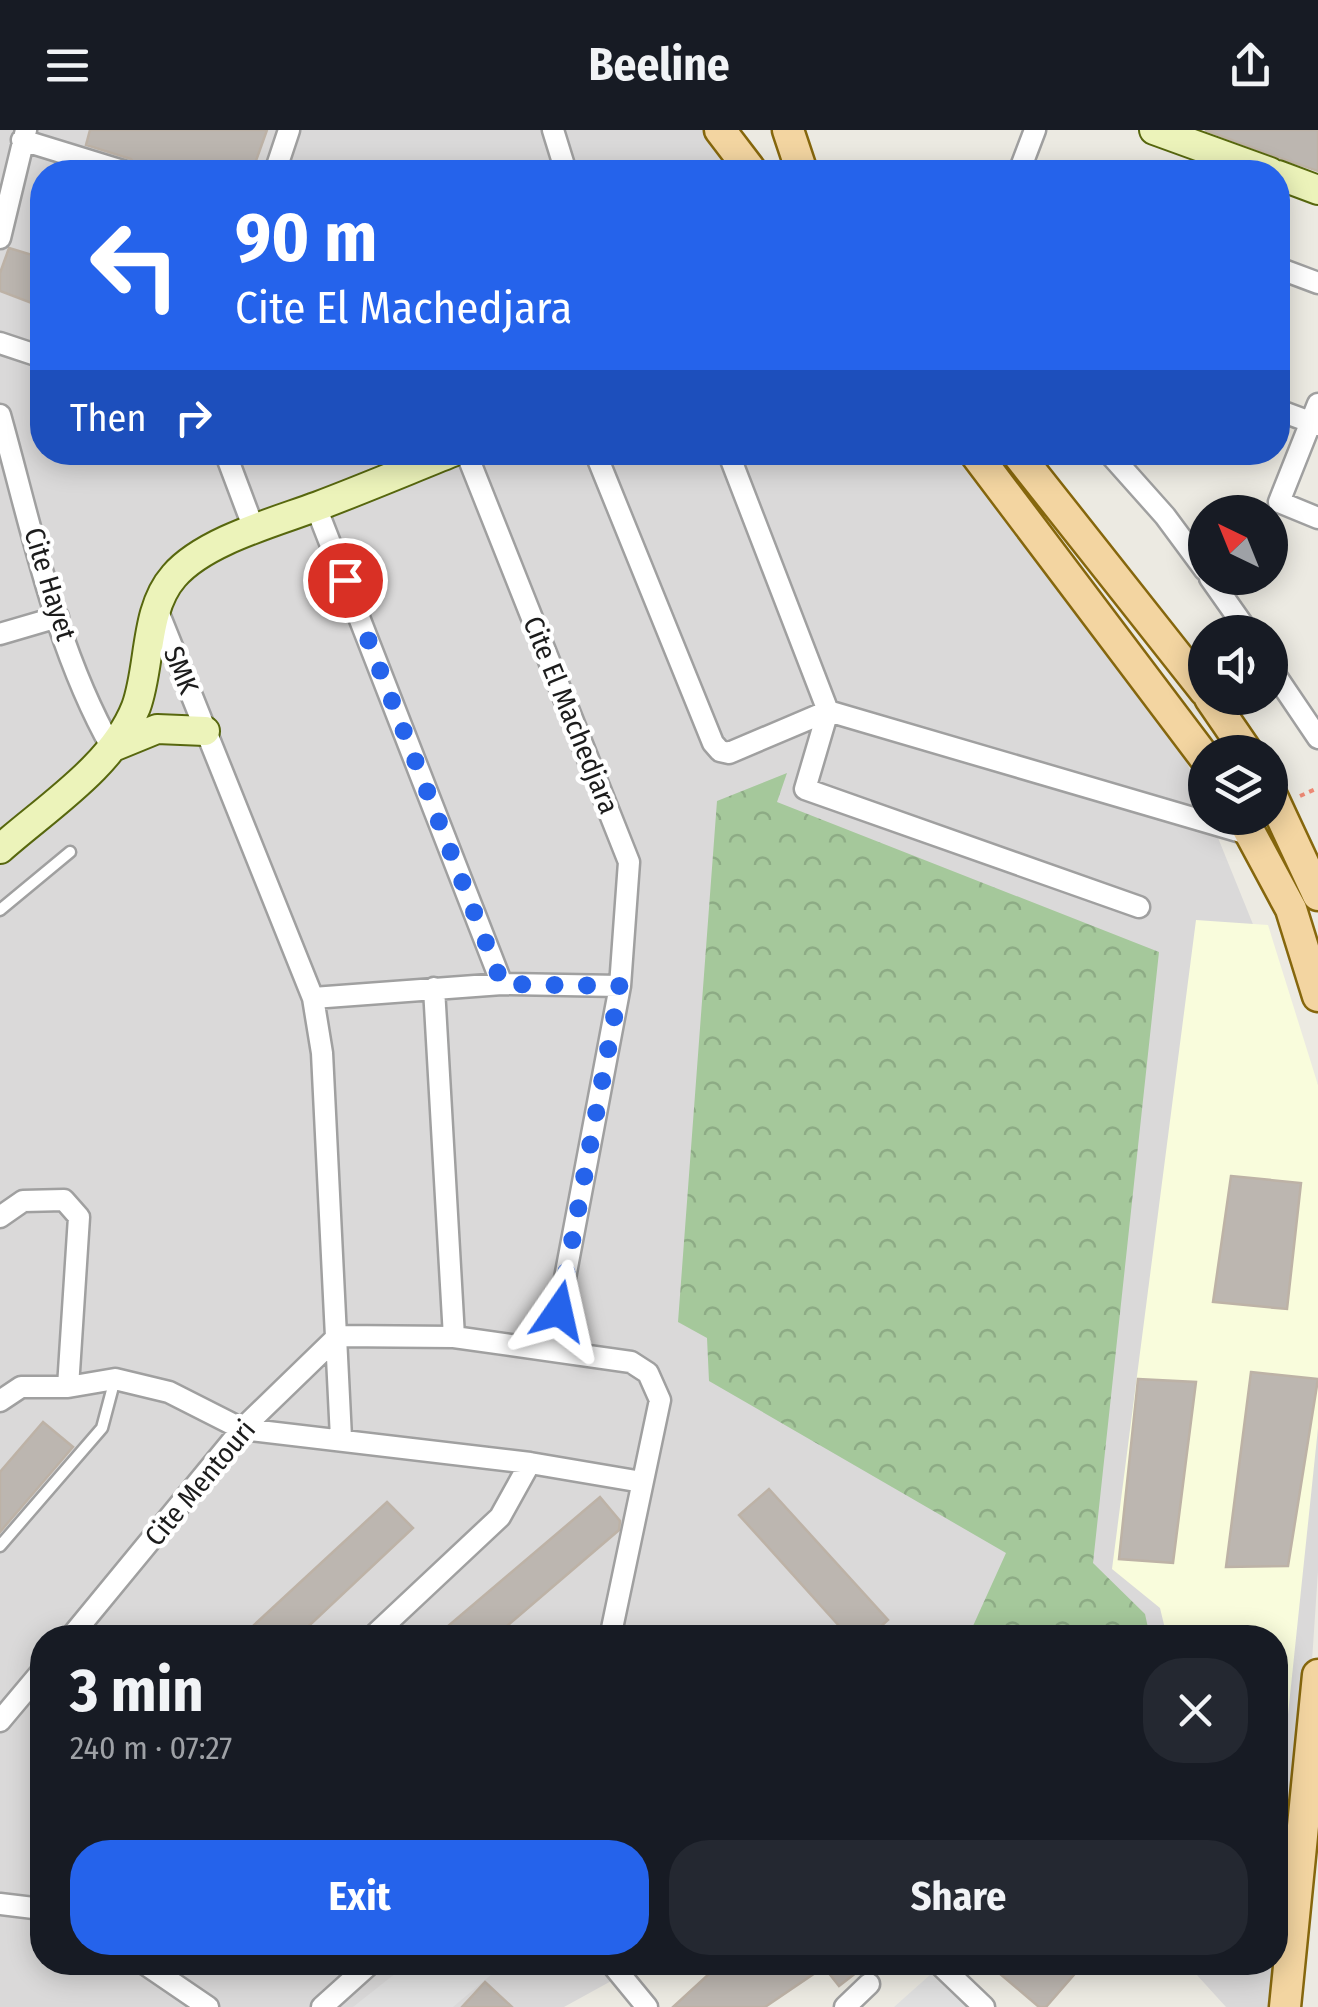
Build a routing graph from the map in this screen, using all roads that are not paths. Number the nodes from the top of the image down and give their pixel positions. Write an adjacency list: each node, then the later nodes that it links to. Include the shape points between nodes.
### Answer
1 (289, 130): 9 (street)
2 (553, 130): 10 (street)
3 (720, 130): 11 (main road)
4 (788, 130): 12 (main road)
5 (1035, 130): 13 (street)
6 (1154, 130): 14 (main road)
7 (24, 135): 8 (street); 17 (street)
8 (93, 160)
9 (279, 160)
10 (562, 160)
11 (743, 160)
12 (798, 160)
13 (1024, 160)
14 (1237, 160)
15 (1290, 180): 16 (main road)
16 (1318, 190)
17 (0, 238)
18 (1290, 272): 19 (street)
19 (1318, 283)
20 (0, 343): 21 (street)
21 (30, 353)
22 (1290, 412): 24 (street)
23 (0, 414): 25 (street, Cite Hayet)
24 (1316, 417): 35 (street, via 1279,502)
25 (4, 448): 39 (street, Cite Hayet)
26 (229, 465): 36 (street)
27 (421, 465): 34 (main road)
28 (471, 465): 57 (street, Cite El Machedjara, via 629,862)
29 (600, 465): 43 (street, via 720,751)
30 (733, 465): 43 (street)
31 (984, 465): 45 (main road)
32 (1026, 465): 41 (main road)
33 (1120, 465): 37 (street)
34 (316, 507): 36 (main road); 56 (street)
35 (1318, 518)
36 (254, 529): 38 (main road, via 185,565)
37 (1188, 547)
38 (157, 609): 44 (street, SMK); 47 (main road, via 136,707)
39 (58, 617): 40 (street); 47 (street, Cite Hayet)
40 (0, 634)
41 (1188, 670)
42 (1288, 694): 46 (street)
43 (828, 711): 48 (street); 54 (street, via 804,789)
44 (205, 731): 47 (main road, via 157,729); 60 (street)
45 (1188, 735)
46 (1318, 738)
47 (112, 748): 51 (main road)
48 (1188, 810)
49 (1288, 831): 53 (main road)
50 (1252, 835): 59 (main road, via 1291,910)
51 (0, 849)
52 (70, 852): 55 (lane)
53 (1318, 895)
54 (1139, 908)
55 (0, 910)
56 (502, 984): 57 (street); 58 (street)
57 (620, 986): 64 (street, Cite El Machedjara)
58 (434, 988): 60 (street); 63 (street)
59 (1318, 996)
60 (313, 998): 62 (street)
61 (0, 1216): 66 (street, via 23,1200 64,1200 79,1217)
62 (338, 1336): 63 (street); 68 (street, Cite Mentouri); 69 (street)
63 (454, 1337): 64 (street)
64 (552, 1347): 71 (street, via 631,1362 654,1381 660,1400)
65 (116, 1379): 66 (street); 68 (street, via 170,1392); 72 (lane, via 102,1428)
66 (68, 1387): 67 (street, via 22,1387)
67 (0, 1401)
68 (242, 1429): 69 (street); 73 (street, Cite Mentouri)
69 (341, 1438): 70 (street)
70 (530, 1463): 71 (street); 74 (street, via 500,1517)
71 (642, 1482): 75 (street)
72 (0, 1546)
73 (81, 1625)
74 (385, 1625)
75 (613, 1625)
76 (1318, 1675): 81 (main road)
77 (30, 1685): 78 (street)
78 (0, 1720)
79 (0, 1904): 80 (street)
80 (30, 1908)
81 (1288, 1968)
82 (161, 1975): 88 (street)
83 (358, 1975): 89 (street)
84 (621, 1975): 90 (street)
85 (951, 1975): 92 (street)
86 (1287, 1975): 93 (main road)
87 (870, 1984): 91 (street)
88 (208, 2007)
89 (322, 2007)
90 (647, 2007)
91 (845, 2007)
92 (984, 2007)
93 (1284, 2007)

